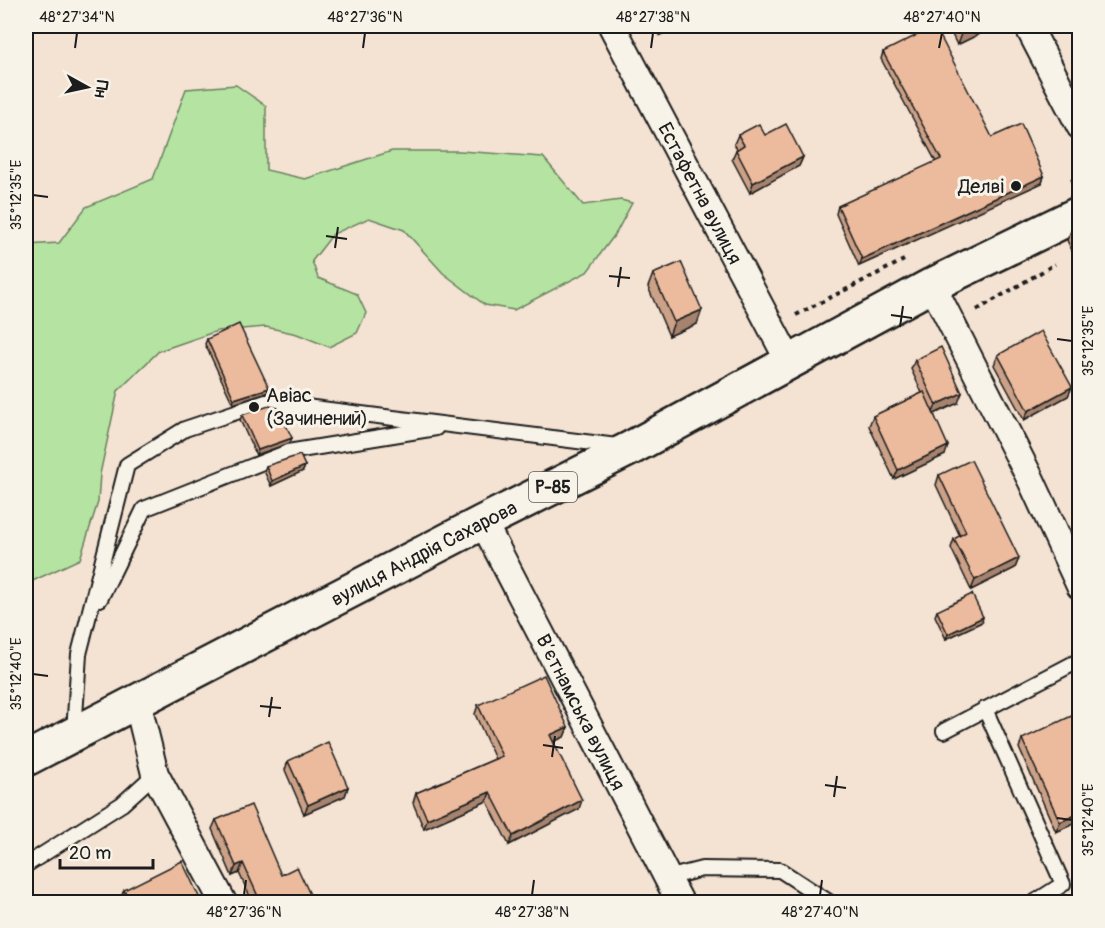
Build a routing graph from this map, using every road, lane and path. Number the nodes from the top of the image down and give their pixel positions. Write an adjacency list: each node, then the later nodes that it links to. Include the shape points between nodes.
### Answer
1 (612, 26): 9 (street, Естафетна вулиця)
2 (1028, 26): 3 (street)
3 (1080, 126)
4 (1080, 213): 7 (main road, вулиця Андрія Сахарова / Р-85)
5 (906, 260): 9 (path)
6 (1059, 261): 8 (path)
7 (932, 285): 8 (street); 10 (main road, вулиця Андрія Сахарова / Р-85)
8 (952, 325): 14 (street)
9 (771, 327): 10 (street, Естафетна вулиця)
10 (789, 362): 12 (main road, вулиця Андрія Сахарова / Р-85)
11 (451, 425): 12 (lane); 15 (lane, via 288,452 144,509 104,589); 15 (lane, via 266,402 185,429 127,465)
12 (631, 448): 13 (main road, вулиця Андрія Сахарова / Р-85)
13 (483, 522): 17 (main road, вулиця Андрія Сахарова / Р-85); 24 (street, Вʼєтнамська вулиця)
14 (1080, 586)
15 (80, 654): 20 (lane)
16 (1080, 660): 18 (lane)
17 (136, 701): 20 (main road, вулиця Андрія Сахарова / Р-85); 22 (street)
18 (985, 709): 19 (lane); 28 (lane, via 1064,884)
19 (944, 731)
20 (74, 734): 21 (main road, вулиця Андрія Сахарова / Р-85)
21 (26, 759)
22 (155, 774): 23 (lane, via 122,804); 25 (street)
23 (26, 865)
24 (667, 878): 26 (street, Вʼєтнамська вулиця); 27 (lane, via 702,869 780,870)
25 (223, 903)
26 (680, 903)
27 (829, 903)
28 (1035, 903)

